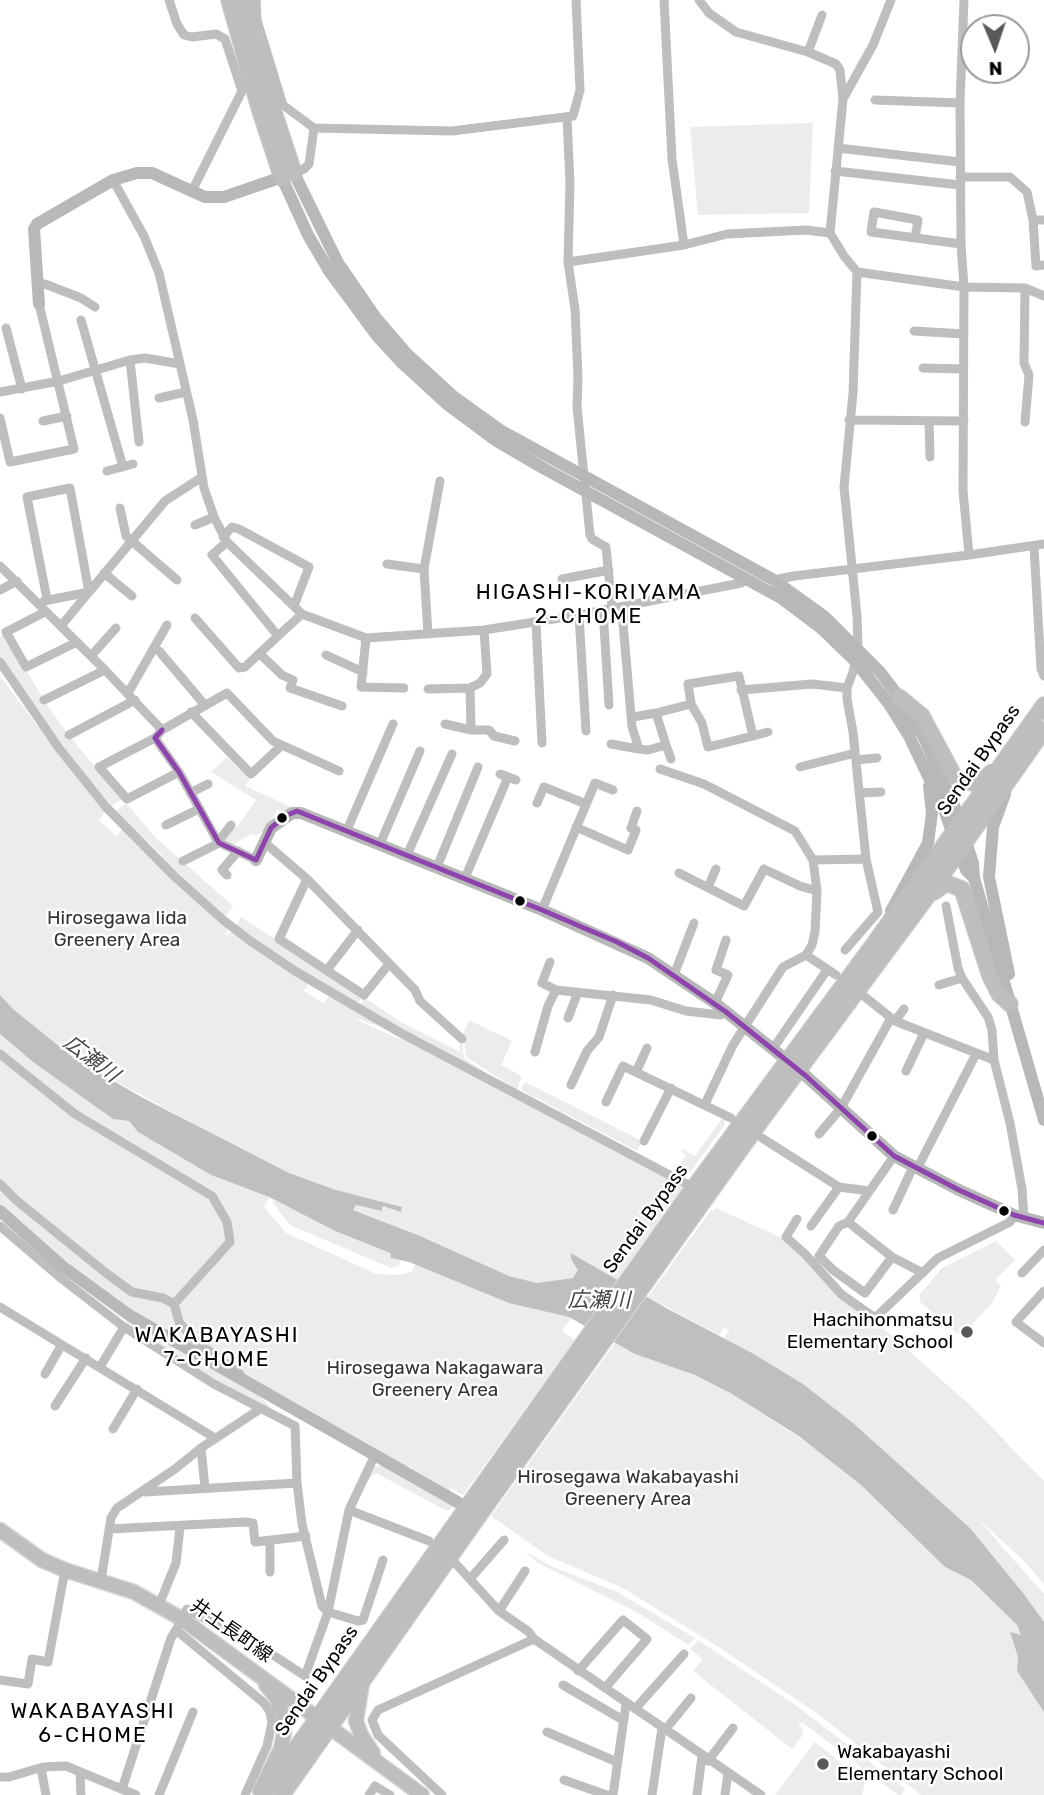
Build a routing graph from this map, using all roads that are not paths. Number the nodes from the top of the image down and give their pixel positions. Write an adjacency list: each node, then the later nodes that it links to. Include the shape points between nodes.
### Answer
1 (169, 0): 26 (street, via 184,35 225,38 242,91)
2 (221, 0): 13 (highway)
3 (229, 0): 13 (highway)
4 (240, 0): 13 (highway)
5 (256, 0): 19 (street, via 257,20 283,105)
6 (576, 0): 18 (street, via 580,90 575,114)
7 (664, 0): 32 (street, via 672,159)
8 (699, 0): 14 (street, via 736,32)
9 (897, 0): 11 (street)
10 (964, 0): 17 (street)
11 (890, 4): 15 (street)
12 (822, 15): 14 (street)
13 (243, 33): 23 (highway)
14 (807, 52): 15 (street, via 836,64)
15 (843, 99): 20 (street)
16 (876, 100): 17 (street)
17 (960, 103): 21 (street)
18 (567, 118): 19 (street, via 452,131); 33 (street)
19 (314, 128): 23 (street, via 309,164)
20 (838, 148): 21 (street); 22 (street)
21 (960, 162): 25 (street)
22 (835, 171): 25 (street); 29 (street)
23 (288, 175): 26 (street, via 224,197 205,197); 69 (street, via 338,262 407,354 454,397 500,430); 71 (street, via 308,235 329,271 400,361 495,440)
24 (113, 180): 26 (street, via 152,173); 36 (street, via 37,224); 47 (street, via 157,265)
25 (960, 181): 27 (street, via 1010,177 1027,192); 31 (street)
26 (192, 191)
27 (1033, 220): 28 (street); 34 (street, via 1036,266)
28 (1044, 220)
29 (830, 233): 32 (street, via 726,234); 35 (street)
30 (915, 238): 30 (street, via 871,232 874,212 918,220); 31 (street)
31 (961, 244): 37 (street)
32 (684, 246): 33 (street)
33 (568, 262): 69 (street, via 575,309)
34 (1044, 265)
35 (857, 272): 37 (street); 58 (street)
36 (37, 284): 40 (street); 41 (street)
37 (964, 287): 38 (street); 45 (street)
38 (1025, 288): 39 (street); 62 (street, via 1024,363 1029,375)
39 (1044, 296)
40 (39, 304): 51 (street)
41 (95, 307)
42 (81, 320): 50 (street)
43 (6, 328): 52 (street)
44 (914, 331): 45 (street)
45 (964, 334): 49 (street)
46 (130, 360): 47 (street); 50 (street); 63 (street)
47 (180, 364): 54 (street)
48 (923, 368): 49 (street)
49 (964, 369): 61 (street)
50 (95, 371): 51 (street); 66 (street)
51 (59, 381): 52 (street); 56 (street)
52 (22, 389): 53 (street)
53 (0, 392)
54 (186, 392): 55 (street); 68 (street)
55 (159, 398)
56 (67, 416): 57 (street, via 74,449 10,462); 59 (street)
57 (0, 418)
58 (849, 420): 60 (street); 83 (street, via 844,487)
59 (43, 421)
60 (929, 421): 61 (street); 64 (street)
61 (964, 421): 79 (street, via 963,491)
62 (1025, 422)
63 (139, 442)
64 (930, 457)
65 (133, 464): 66 (street)
66 (123, 467): 67 (street)
67 (107, 471)
68 (202, 477): 73 (street); 76 (street, via 165,501)
69 (584, 478): 71 (street); 88 (street)
70 (440, 481): 82 (street)
71 (586, 492): 84 (street, via 590,538 606,547); 86 (street)
72 (120, 508): 76 (street, via 125,536)
73 (214, 517): 74 (street); 75 (street)
74 (195, 525)
75 (225, 539): 96 (street); 96 (street, via 232,527 239,529 309,567); 107 (street, via 212,555)
76 (131, 541): 85 (street); 87 (street)
77 (1044, 544): 78 (street)
78 (1034, 547): 79 (street); 119 (street)
79 (969, 555): 83 (street)
80 (387, 564): 82 (street)
81 (0, 566): 90 (street)
82 (424, 569): 106 (street)
83 (852, 569): 88 (street); 110 (street)
84 (608, 570): 89 (street); 97 (street)
85 (104, 573): 92 (street); 93 (street)
86 (748, 579): 95 (street); 116 (street, via 804,615)
87 (177, 580)
88 (774, 580): 110 (street)
89 (569, 581)
90 (17, 582): 91 (street); 94 (street)
91 (0, 590)
92 (89, 592): 94 (street); 94 (street, via 70,488 27,497); 103 (street)
93 (132, 596)
94 (44, 605): 103 (street); 109 (street, via 6,632 26,667)
95 (628, 605): 97 (street); 135 (street, via 623,623)
96 (294, 606): 98 (street)
97 (607, 609): 99 (street); 130 (street)
98 (302, 614): 107 (street); 108 (street)
99 (579, 615): 101 (street); 140 (street)
100 (195, 618): 112 (street, via 237,667 245,667)
101 (536, 622): 105 (street); 146 (street)
102 (167, 625): 126 (street)
103 (61, 626): 109 (street)
104 (116, 628): 114 (street)
105 (484, 629): 106 (street); 121 (street, via 487,674)
106 (428, 634): 108 (street)
107 (278, 636): 112 (street)
108 (366, 638): 118 (street)
109 (77, 642): 114 (street)
110 (858, 648): 116 (street); 125 (street)
111 (159, 651): 128 (street)
112 (260, 654): 132 (street, via 293,680 290,688)
113 (326, 655): 118 (street)
114 (91, 656): 117 (street)
115 (0, 662): 249 (street, via 106,807 164,867 249,940 399,1032 585,1128)
116 (856, 662): 122 (street); 161 (street, via 889,704)
117 (105, 670): 126 (street); 127 (street)
118 (363, 672): 120 (street, via 361,687)
119 (1044, 676)
120 (404, 688)
121 (470, 688): 123 (street); 138 (street)
122 (847, 688): 124 (street, via 812,684); 153 (street)
123 (428, 689)
124 (741, 691): 129 (street, via 739,676 688,684); 144 (street)
125 (899, 696): 155 (highway, via 922,716 959,779 978,782); 178 (street, via 935,761)
126 (132, 697): 142 (street); 143 (street)
127 (44, 700)
128 (204, 704): 133 (street); 148 (street, via 227,693)
129 (691, 704): 134 (street); 144 (street, via 708,747)
130 (609, 705)
131 (1044, 705): 155 (highway, Sendai Bypass)
132 (342, 706)
133 (191, 712): 142 (street); 148 (street, via 251,774)
134 (656, 713): 135 (street); 149 (street)
135 (633, 717): 150 (street)
136 (393, 724): 177 (street)
137 (444, 724): 138 (street)
138 (471, 730): 145 (street, via 489,730 494,736)
139 (1044, 730): 164 (highway, Sendai Bypass)
140 (586, 731)
141 (768, 732): 144 (street)
142 (159, 734): 162 (street); 162 (street, via 99,767 127,799)
143 (69, 735)
144 (753, 736)
145 (515, 741)
146 (542, 743)
147 (611, 744): 150 (street)
148 (282, 745): 160 (street)
149 (666, 745): 150 (street); 156 (street)
150 (639, 749)
151 (420, 751): 181 (street)
152 (452, 754): 183 (street)
153 (856, 757): 154 (street); 158 (street); 169 (street)
154 (877, 758)
155 (1005, 759): 178 (highway, Sendai Bypass)
156 (671, 760)
157 (478, 767): 188 (street)
158 (800, 767)
159 (660, 769): 186 (street, via 704,784 795,831)
160 (340, 771)
161 (927, 771): 178 (street); 199 (street, via 930,835 919,863 891,907)
162 (179, 772): 168 (street)
163 (508, 777): 192 (street)
164 (1011, 777): 178 (highway, Sendai Bypass); 215 (street, via 993,827 989,867 1009,978)
165 (208, 784): 168 (street)
166 (613, 790): 171 (street, via 592,782)
167 (881, 792): 169 (street)
168 (190, 793): 172 (street)
169 (859, 793): 184 (street)
170 (537, 803): 171 (street, via 544,787)
171 (586, 804): 176 (street)
172 (199, 808): 174 (street); 180 (street)
173 (637, 811): 176 (street, via 628,850)
174 (166, 825)
175 (231, 825): 180 (street)
176 (576, 827): 198 (street)
177 (347, 830): 179 (street, via 295,811 271,828); 181 (street)
178 (959, 837): 196 (highway, Sendai Bypass); 199 (highway, Sendai Bypass); 215 (street)
179 (264, 842): 185 (street); 193 (street)
180 (218, 843): 182 (street); 187 (street)
181 (380, 844): 183 (street)
182 (238, 851): 185 (street); 191 (street, via 222,870)
183 (407, 855): 188 (street)
184 (866, 859): 186 (street); 203 (street, via 878,912)
185 (257, 860)
186 (813, 860): 195 (street)
187 (183, 861)
188 (436, 867): 192 (street)
189 (716, 869): 194 (street)
190 (679, 873): 194 (street)
191 (227, 875)
192 (465, 878): 198 (street)
193 (307, 879): 201 (street); 207 (street, via 279,939)
194 (708, 887): 195 (street, via 744,906 764,869)
195 (817, 891): 204 (street, via 815,932)
196 (924, 901): 215 (highway, via 946,883 962,889 989,976 999,994); 249 (highway, Sendai Bypass)
197 (947, 906): 209 (street)
198 (542, 910): 208 (street, via 624,946)
199 (890, 922): 249 (highway, Sendai Bypass)
200 (694, 923): 208 (street)
201 (358, 930): 206 (street); 207 (street)
202 (726, 940): 216 (street, via 716,970 729,975)
203 (845, 950)
204 (806, 955): 221 (street, via 783,967); 226 (street, via 831,972)
205 (551, 962): 211 (street, via 538,981)
206 (389, 964): 207 (street, via 364,995); 223 (street, via 420,1001)
207 (327, 970)
208 (674, 975): 216 (street)
209 (962, 978): 210 (street); 229 (street, via 988,1017)
210 (939, 985)
211 (556, 990): 212 (street); 225 (street)
212 (578, 992): 213 (street); 219 (street)
213 (613, 995): 218 (street, via 686,1011); 233 (street, via 599,1037)
214 (865, 997): 220 (street)
215 (1008, 998): 235 (street)
216 (715, 1003): 218 (street)
217 (904, 1009): 220 (street)
218 (726, 1012): 221 (street)
219 (568, 1018)
220 (893, 1019): 222 (street); 238 (street)
221 (745, 1027): 226 (street); 237 (street)
222 (924, 1033): 228 (street); 230 (street)
223 (462, 1039)
224 (646, 1048): 231 (street)
225 (535, 1052)
226 (776, 1052)
227 (0, 1054): 263 (street, via 75,1114 202,1188 220,1207 230,1242)
228 (976, 1054): 229 (street); 245 (street)
229 (994, 1059): 252 (street, via 1022,1189)
230 (906, 1071)
231 (636, 1072): 234 (street); 236 (street, via 623,1066)
232 (806, 1076): 238 (street)
233 (571, 1085)
234 (671, 1088): 237 (street); 243 (street)
235 (1041, 1095): 240 (street)
236 (606, 1102)
237 (705, 1104): 239 (street)
238 (841, 1108): 241 (street); 244 (street)
239 (732, 1118)
240 (1044, 1120)
241 (818, 1133)
242 (761, 1138): 247 (street)
243 (644, 1141)
244 (894, 1156): 245 (street); 248 (street)
245 (915, 1168): 250 (street); 252 (street)
246 (0, 1184): 263 (street, via 124,1286)
247 (839, 1186): 248 (street); 257 (street)
248 (869, 1191): 254 (street)
249 (695, 1195): 282 (highway, Sendai Bypass)
250 (893, 1210)
251 (0, 1211): 271 (street, via 118,1308)
252 (1019, 1217): 255 (street); 260 (street, via 938,1258)
253 (797, 1220): 260 (street, via 786,1237 841,1294 875,1318)
254 (848, 1222): 259 (street); 259 (street, via 839,1226 819,1256 833,1270 865,1293)
255 (1044, 1223)
256 (0, 1226): 265 (street)
257 (811, 1226)
258 (1044, 1250): 261 (street)
259 (892, 1257): 260 (street)
260 (923, 1273)
261 (1022, 1273)
262 (1044, 1291): 266 (street, via 1016,1322)
263 (174, 1304): 271 (street, via 179,1322 192,1338 237,1370)
264 (0, 1307): 267 (street)
265 (124, 1327): 269 (street); 274 (street)
266 (1044, 1343)
267 (61, 1346): 268 (street); 270 (street)
268 (86, 1358): 269 (street); 273 (street)
269 (100, 1367): 272 (street)
270 (45, 1374)
271 (247, 1383): 278 (street)
272 (137, 1389): 275 (street); 276 (street)
273 (55, 1406)
274 (260, 1409): 276 (street); 279 (street, via 295,1426)
275 (113, 1429)
276 (215, 1438): 277 (street)
277 (201, 1448): 280 (street); 281 (street)
278 (375, 1455): 282 (street); 283 (street)
279 (297, 1483): 280 (street); 287 (street)
280 (205, 1488): 281 (street)
281 (144, 1492): 285 (street, via 117,1508)
282 (473, 1506): 307 (highway, Sendai Bypass); 314 (highway, Sendai Bypass)
283 (349, 1510): 290 (street); 300 (street)
284 (180, 1527): 285 (street); 289 (street, via 253,1523 255,1542); 298 (street, via 176,1563)
285 (109, 1529): 297 (street)
286 (0, 1530): 293 (main road, 井土長町線, via 42,1560)
287 (306, 1536): 289 (street); 300 (street, via 322,1606)
288 (504, 1540): 296 (street)
289 (270, 1541): 295 (street)
290 (429, 1541)
291 (383, 1560): 300 (street, via 363,1620)
292 (457, 1564): 296 (street)
293 (65, 1570): 297 (main road, 井土長町線); 306 (street, via 48,1662 32,1659 28,1684)
294 (525, 1571): 299 (street)
295 (270, 1572)
296 (470, 1579): 299 (street)
297 (101, 1580): 298 (main road, 井土長町線)
298 (159, 1605): 301 (main road, 井土長町線)
299 (499, 1611): 302 (street)
300 (328, 1612): 301 (street, via 305,1676 187,1609)
301 (179, 1625): 305 (main road, 井土長町線); 328 (street, via 171,1637); 333 (street, via 270,1712 267,1746)
302 (534, 1639): 304 (street); 327 (street, via 378,1710 372,1720 378,1735)
303 (684, 1654): 311 (street)
304 (578, 1671): 309 (street); 309 (street, via 622,1620 647,1639)
305 (257, 1673): 314 (main road, 井土長町線); 334 (main road, via 279,1705 284,1733)
306 (0, 1680)
307 (363, 1681): 314 (highway, Sendai Bypass); 320 (main road, via 356,1721)
308 (564, 1685): 313 (street)
309 (605, 1688): 311 (street)
310 (691, 1698): 316 (street)
311 (630, 1707): 313 (street); 316 (street)
312 (193, 1713): 332 (street)
313 (623, 1720): 319 (street)
314 (324, 1722): 320 (main road, 井土長町線); 326 (highway, Sendai Bypass); 334 (highway, Sendai Bypass)
315 (733, 1728): 318 (street)
316 (664, 1729): 318 (street); 341 (street)
317 (547, 1732): 319 (street)
318 (705, 1758): 323 (street); 342 (street)
319 (617, 1762): 340 (street)
320 (383, 1765): 327 (main road, 井土長町線)
321 (41, 1768): 322 (street, via 66,1766); 324 (street); 329 (street)
322 (80, 1772): 328 (street); 330 (street)
323 (728, 1773): 343 (street); 344 (street)
324 (0, 1777)
325 (564, 1780): 339 (street)
326 (292, 1788): 335 (highway, Sendai Bypass)
327 (421, 1788): 338 (street)
328 (122, 1789): 331 (street)
329 (46, 1795)
330 (81, 1795)
331 (136, 1795)
332 (159, 1795)
333 (245, 1795)
334 (260, 1795)
335 (282, 1795)
336 (369, 1795): 337 (street, via 375,1786)
337 (390, 1795)
338 (442, 1795)
339 (607, 1795)
340 (613, 1795)
341 (652, 1795)
342 (696, 1795)
343 (725, 1795)
344 (761, 1795)

